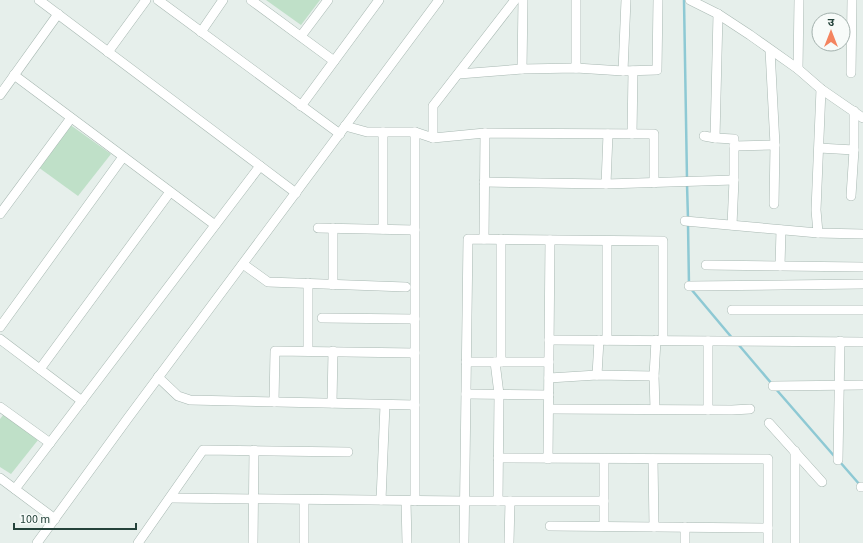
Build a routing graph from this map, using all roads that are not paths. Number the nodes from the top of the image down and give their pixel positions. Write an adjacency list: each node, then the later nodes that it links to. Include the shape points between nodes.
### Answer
1 (39, 0): 17 (street)
2 (146, 0): 22 (street)
3 (158, 0): 19 (street)
4 (223, 0): 19 (street)
5 (251, 0): 20 (street)
6 (328, 0): 20 (street)
7 (379, 0): 23 (street)
8 (439, 0): 38 (street)
9 (515, 0): 30 (street)
10 (523, 0): 25 (street)
11 (576, 0): 24 (street)
12 (626, 0): 27 (street)
13 (658, 0): 28 (street, via 657,70)
14 (690, 0): 18 (street)
15 (799, 0): 26 (street)
16 (852, 0): 29 (street)
17 (58, 14): 22 (street); 31 (street)
18 (718, 14): 21 (street); 46 (street)
19 (201, 32): 34 (street)
20 (301, 36): 23 (street)
21 (770, 50): 26 (street); 47 (street)
22 (108, 52): 52 (street)
23 (334, 61): 34 (street)
24 (576, 68): 25 (street); 27 (street)
25 (522, 69): 30 (street)
26 (798, 69): 32 (street)
27 (623, 71): 28 (street)
28 (633, 71): 43 (street)
29 (851, 73)
30 (459, 74): 45 (street, via 433,106)
31 (14, 75): 33 (street); 36 (street)
32 (821, 89): 35 (street); 49 (street)
33 (0, 95)
34 (301, 106): 38 (street)
35 (854, 111): 37 (street); 50 (street)
36 (71, 118): 51 (street); 61 (street)
37 (863, 118)
38 (343, 130): 39 (street); 58 (street)
39 (383, 132): 40 (street); 67 (street)
40 (415, 132): 45 (street); 68 (street)
41 (485, 133): 42 (street); 45 (street); 54 (street)
42 (608, 134): 43 (street); 56 (street)
43 (632, 134): 55 (street, via 654,134)
44 (704, 136): 46 (street)
45 (433, 138)
46 (715, 138): 48 (street, via 734,139)
47 (775, 145): 48 (street); 60 (street)
48 (734, 146): 53 (street)
49 (819, 148): 50 (street); 70 (street, via 816,210)
50 (854, 150): 59 (street)
51 (124, 157): 57 (street); 89 (street)
52 (260, 166): 58 (street); 63 (street)
53 (734, 180): 55 (street); 64 (street)
54 (484, 182): 56 (street); 72 (street)
55 (654, 183): 56 (street)
56 (606, 184)
57 (170, 192): 63 (street); 103 (street)
58 (296, 193): 76 (street)
59 (851, 196)
60 (774, 204)
61 (0, 214)
62 (685, 221): 64 (street)
63 (215, 225): 114 (street)
64 (732, 226): 69 (street)
65 (318, 228): 66 (street)
66 (333, 228): 67 (street); 82 (street)
67 (383, 229): 68 (street)
68 (415, 230): 88 (street)
69 (781, 230): 70 (street); 78 (street)
70 (818, 233): 71 (street)
71 (863, 234)
72 (484, 239): 73 (street); 100 (street, via 468,239)
73 (501, 239): 74 (street); 101 (street)
74 (550, 240): 75 (street); 91 (street)
75 (607, 241): 92 (street); 93 (street, via 663,241)
76 (243, 264): 80 (street, via 268,282); 106 (street)
77 (706, 265): 78 (street)
78 (780, 266): 79 (street)
79 (863, 267)
80 (308, 283): 82 (street); 97 (street)
81 (863, 284): 83 (street)
82 (332, 285): 84 (street)
83 (689, 286)
84 (406, 287)
85 (732, 310): 86 (street)
86 (863, 310)
87 (322, 318): 88 (street)
88 (415, 319): 99 (street)
89 (0, 327)
90 (0, 339): 103 (street)
91 (549, 340): 92 (street); 102 (street)
92 (603, 340): 93 (street); 104 (street)
93 (660, 340): 94 (street); 105 (street)
94 (708, 340): 95 (street); 123 (street)
95 (840, 341): 96 (street); 108 (street)
96 (863, 342)
97 (308, 351): 98 (street); 115 (street, via 275,351)
98 (332, 351): 99 (street); 116 (street)
99 (415, 352): 118 (street)
100 (466, 362): 101 (street); 111 (street)
101 (498, 362): 102 (street); 112 (street)
102 (549, 362): 107 (street)
103 (40, 369): 114 (street)
104 (597, 375): 105 (street); 107 (street)
105 (654, 376): 122 (street)
106 (158, 377): 115 (street, via 178,396 190,400); 146 (street)
107 (549, 378): 113 (street)
108 (839, 385): 109 (street); 110 (street); 133 (street)
109 (863, 385)
110 (774, 386)
111 (466, 394): 112 (street); 143 (street)
112 (498, 394): 113 (street); 129 (street)
113 (549, 395): 120 (street)
114 (82, 401): 125 (street)
115 (274, 402): 116 (street)
116 (332, 403): 117 (street)
117 (384, 404): 118 (street); 140 (street)
118 (415, 405): 142 (street)
119 (0, 407): 125 (street)
120 (549, 409): 122 (street); 130 (street)
121 (750, 409): 123 (street)
122 (655, 410): 123 (street)
123 (708, 410)
124 (769, 423): 127 (street)
125 (50, 443): 136 (street)
126 (254, 450): 128 (street); 137 (street, via 203,450); 138 (street)
127 (795, 451): 135 (street); 161 (street)
128 (348, 452)
129 (498, 458): 130 (street); 144 (street)
130 (548, 458): 131 (street)
131 (604, 458): 132 (street); 141 (street)
132 (653, 458): 149 (street); 151 (street, via 768,459)
133 (838, 460)
134 (0, 478): 136 (street)
135 (822, 482)
136 (15, 489): 146 (street)
137 (170, 498): 138 (street); 153 (street)
138 (253, 499): 139 (street); 154 (street)
139 (304, 500): 140 (street); 155 (street)
140 (381, 500): 142 (street)
141 (604, 500): 145 (street); 148 (street)
142 (411, 501): 143 (street); 156 (street)
143 (464, 501): 144 (street); 157 (street)
144 (498, 501): 145 (street)
145 (510, 501): 158 (street)
146 (55, 519): 152 (street)
147 (550, 526): 148 (street)
148 (604, 526): 149 (street)
149 (654, 527): 150 (street)
150 (685, 527): 151 (street); 159 (street)
151 (768, 528): 160 (street)
152 (37, 543)
153 (138, 543)
154 (253, 543)
155 (304, 543)
156 (407, 543)
157 (464, 543)
158 (509, 543)
159 (685, 543)
160 (768, 543)
161 (795, 543)

